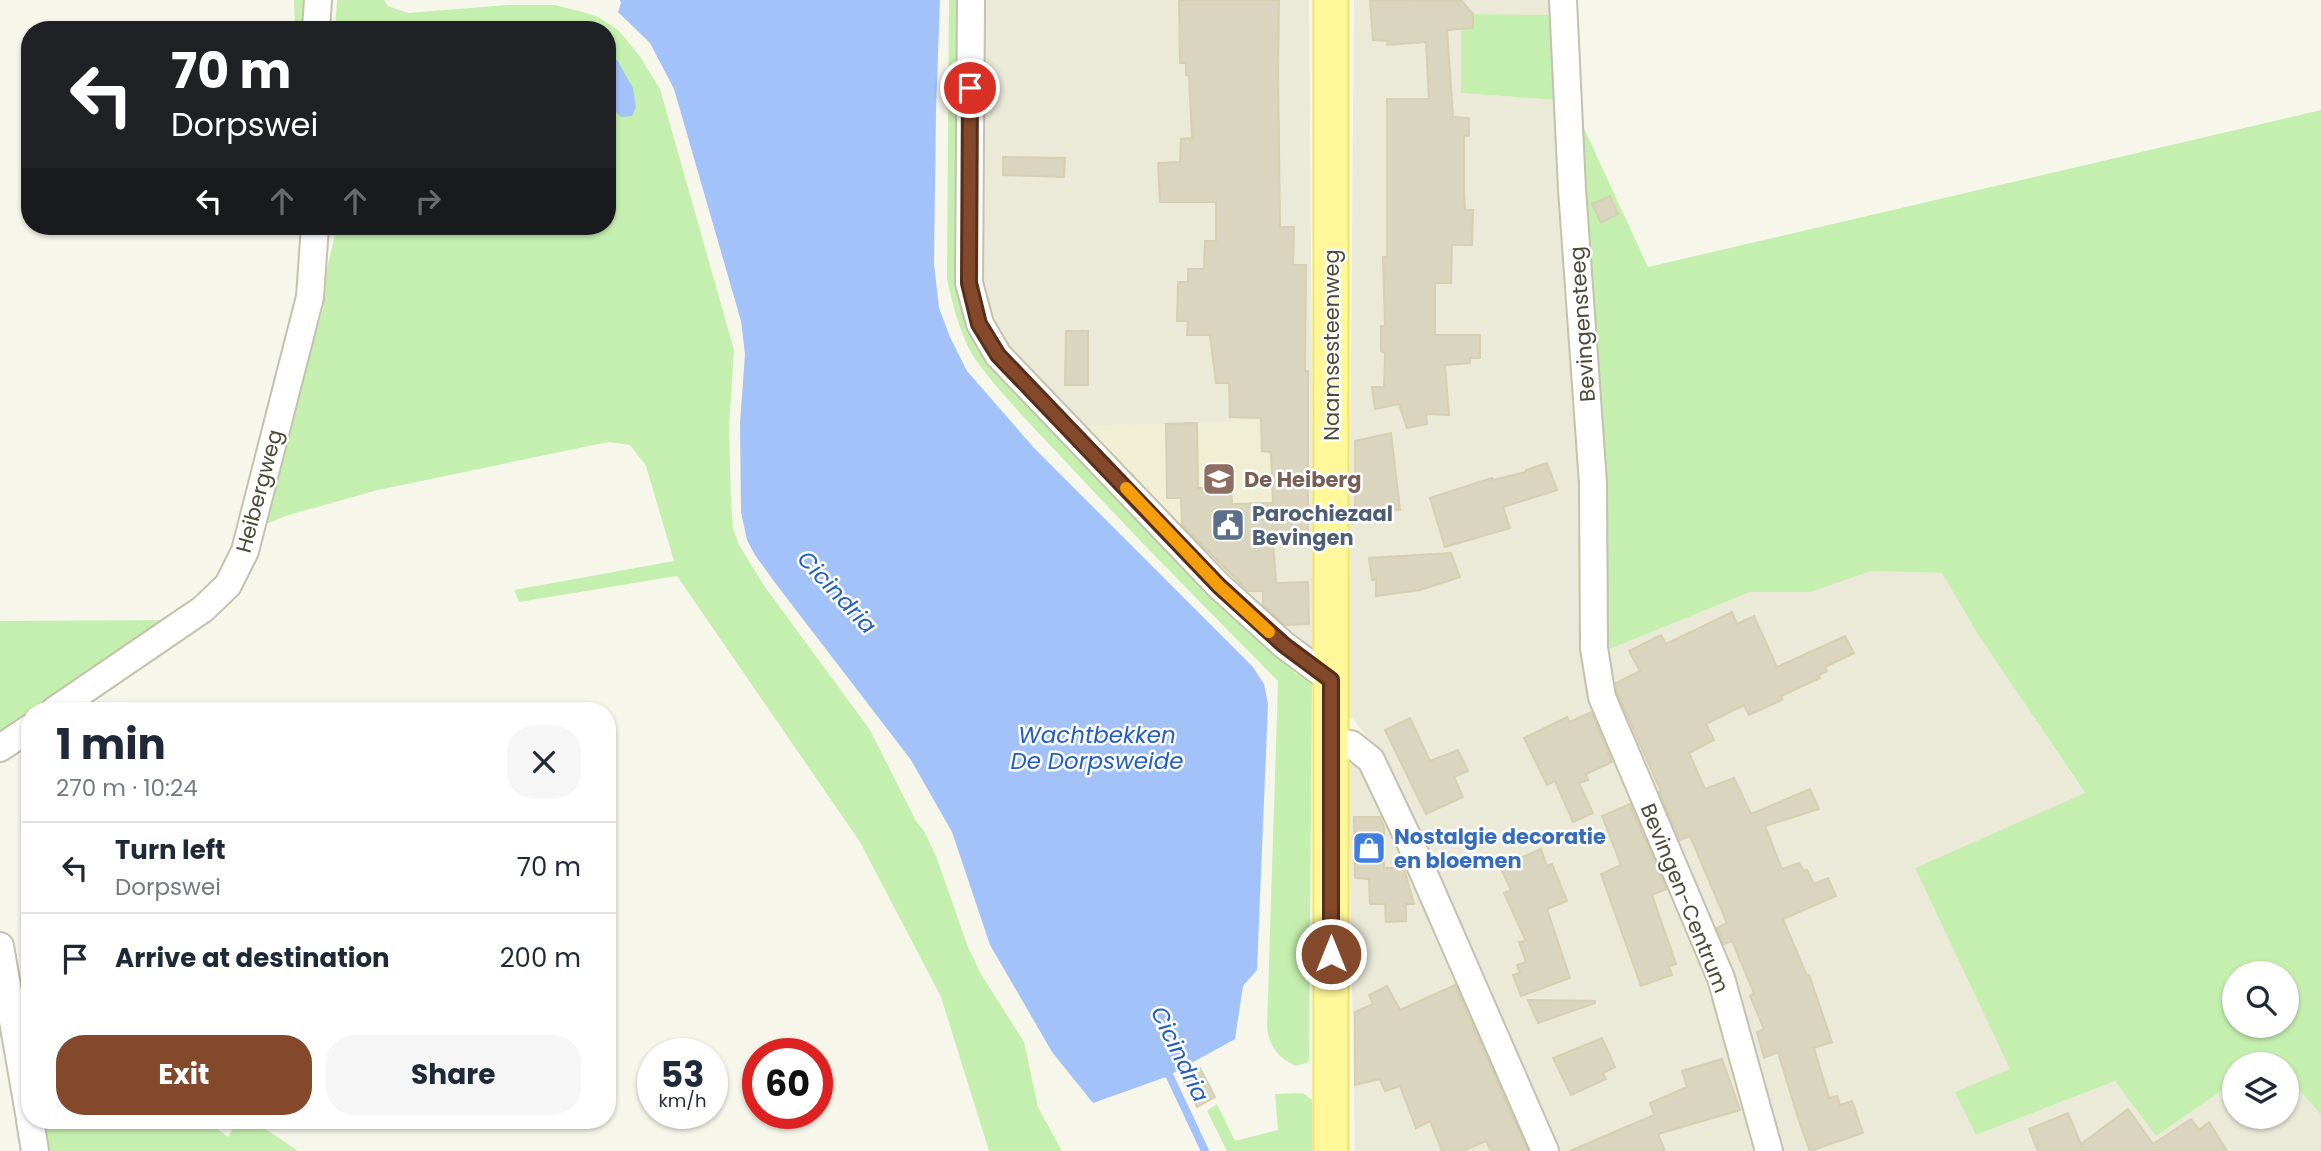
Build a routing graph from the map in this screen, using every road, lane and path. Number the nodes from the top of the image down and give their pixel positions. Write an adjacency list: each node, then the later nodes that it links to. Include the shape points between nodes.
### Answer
1 (318, 0): 5 (street)
2 (971, 0): 8 (street, via 969,283 979,324 998,355 1219,586)
3 (1331, 0): 8 (main road, Naamsesteenweg)
4 (1563, 0): 7 (street, Bevingensteeg, via 1593,483)
5 (317, 21)
6 (314, 235): 9 (street, Heibergweg, via 310,297 245,551 228,585 203,609)
7 (1594, 648): 19 (street, Bevingen-Centrum, via 1602,697 1721,978)
8 (1331, 680): 11 (main road, Naamsesteenweg)
9 (67, 702)
10 (21, 734): 12 (street)
11 (1331, 741): 17 (main road, Naamsesteenweg); 18 (street, via 1351,744 1371,760)
12 (0, 748)
13 (0, 946): 14 (street)
14 (21, 1067)
15 (32, 1129): 16 (street)
16 (35, 1151)
17 (1331, 1151)
18 (1545, 1151)
19 (1769, 1151)

